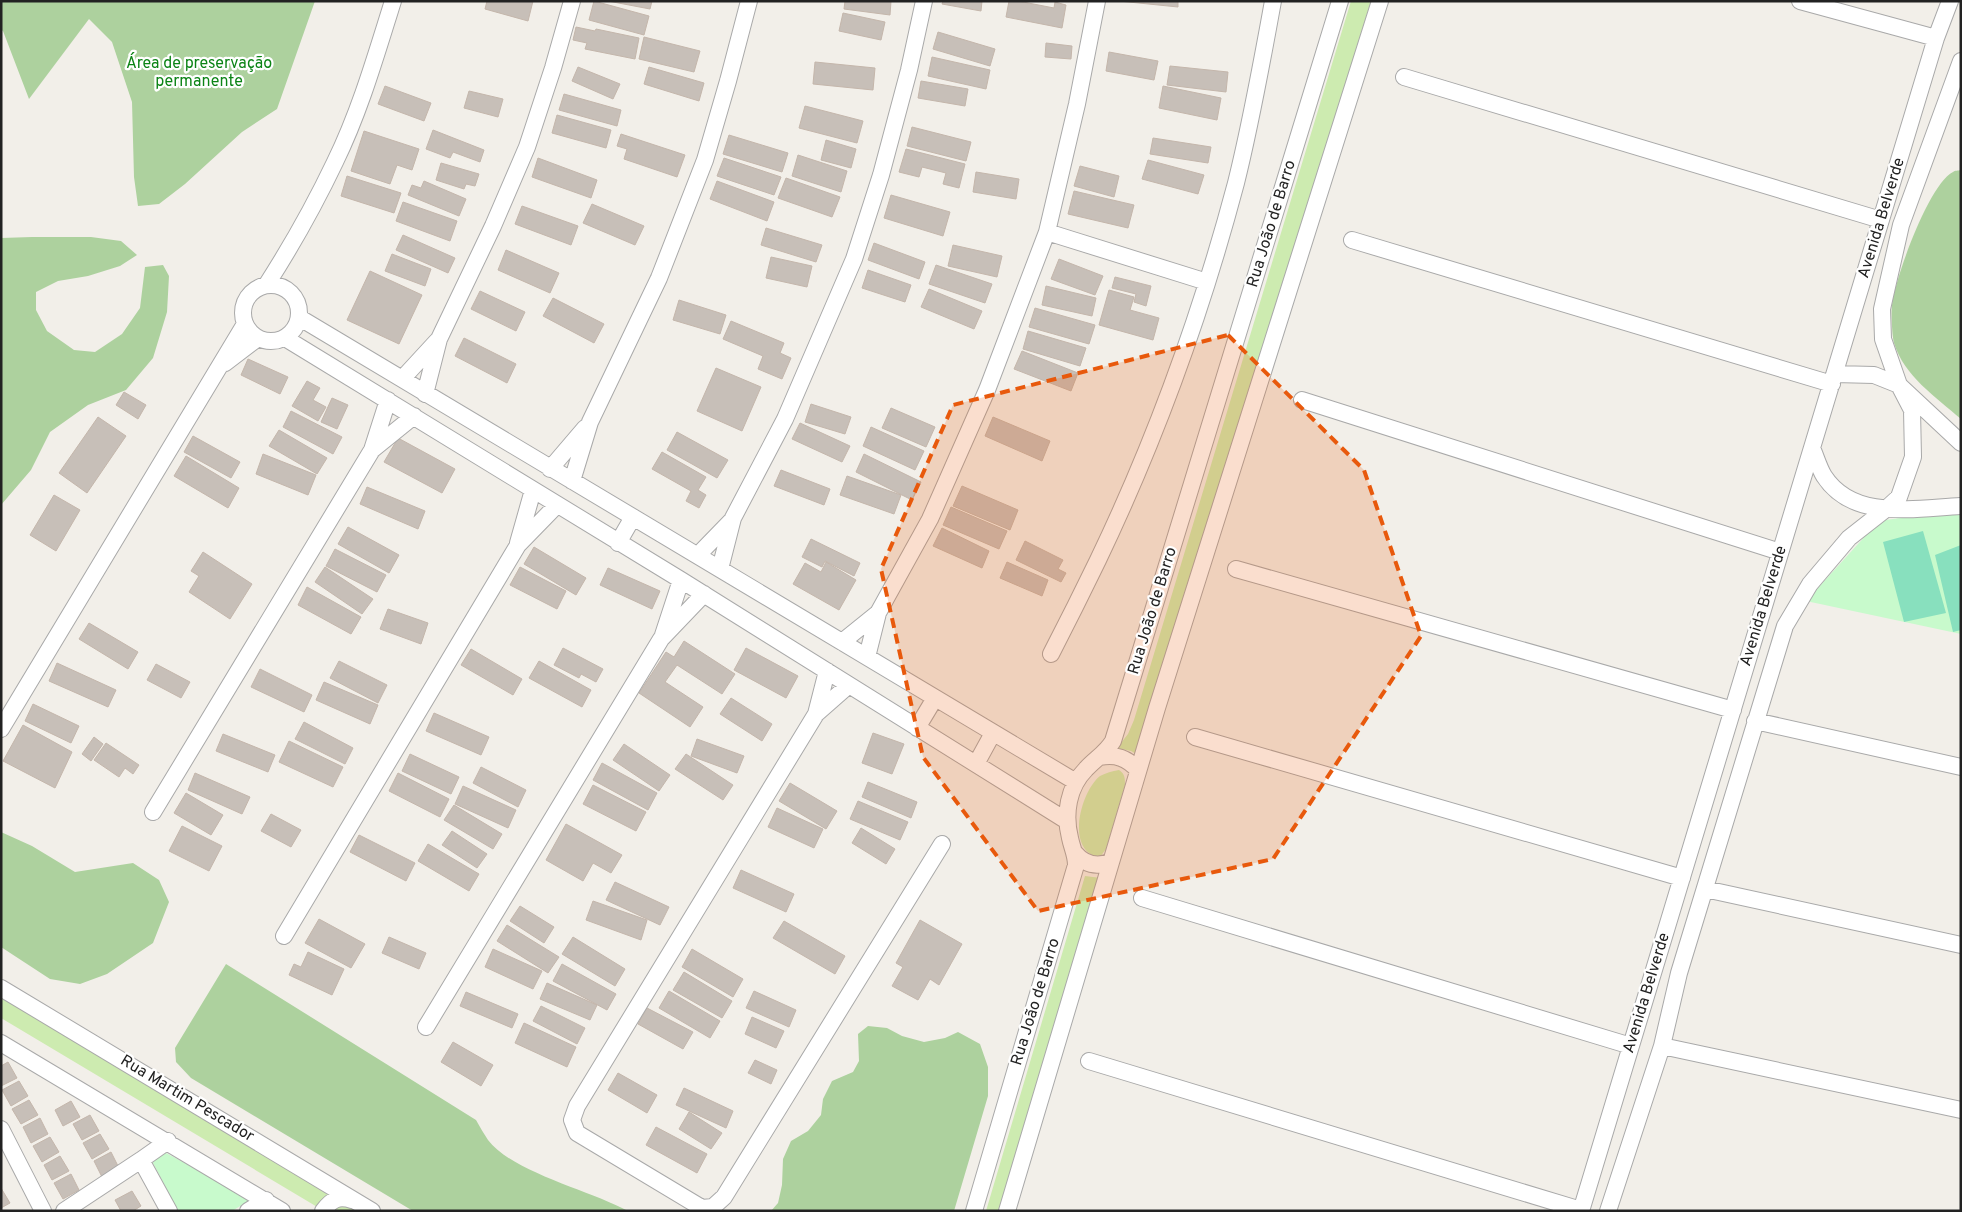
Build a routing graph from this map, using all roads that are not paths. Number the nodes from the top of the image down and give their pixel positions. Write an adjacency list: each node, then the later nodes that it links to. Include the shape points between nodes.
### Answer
1 (393, 1): 16 (street, via 368,80 336,161)
2 (572, 1): 25 (street, via 527,147)
3 (749, 1): 34 (street, via 705,160 658,278)
4 (924, 1): 45 (street, via 884,166 854,259 785,419)
5 (1097, 1): 15 (street)
6 (1273, 1): 18 (street, via 1236,182)
7 (1340, 1): 73 (street, Rua João de Barro, via 1113,741)
8 (1380, 1): 76 (street, Rua João de Barro)
9 (1800, 1): 11 (street)
10 (1950, 1): 11 (street, Avenida Belverde)
11 (1936, 38): 14 (street, Avenida Belverde)
12 (1961, 61): 29 (street, Avenida Belverde, via 1901,225 1882,309 1883,339)
13 (1404, 77): 14 (street)
14 (1881, 220): 28 (street, Avenida Belverde)
15 (1047, 232): 18 (street); 55 (street, via 984,399 930,519)
16 (296, 237): 19 (street); 20 (street)
17 (1352, 240): 28 (street)
18 (1207, 282): 59 (street, via 1142,460 1099,559)
19 (266, 284): 20 (street); 22 (street, via 253,291 244,303)
20 (284, 286): 21 (street, via 297,299)
21 (300, 318): 24 (street); 27 (street)
22 (245, 324): 23 (street); 26 (street)
23 (258, 338): 24 (street, via 272,341); 26 (street)
24 (285, 338): 31 (street)
25 (438, 339): 27 (street); 30 (street)
26 (217, 369): 70 (street)
27 (402, 379): 30 (street)
28 (1834, 379): 29 (street, via 1874,375); 36 (street, Avenida Belverde)
29 (1899, 385): 35 (street); 43 (street, Avenida Belverde, via 1912,410 1913,457 1899,497)
30 (425, 394): 38 (street)
31 (388, 400): 33 (street); 37 (street)
32 (1302, 400): 48 (street)
33 (414, 416): 37 (street); 40 (street)
34 (590, 422): 38 (street); 39 (street)
35 (1961, 443)
36 (1812, 448): 43 (street, via 1824,476 1841,496); 48 (street, Avenida Belverde)
37 (372, 450): 78 (street)
38 (550, 469): 39 (street)
39 (572, 481): 44 (street)
40 (533, 490): 41 (street); 47 (street)
41 (557, 505): 46 (street); 47 (street)
42 (1961, 506): 43 (street)
43 (1886, 509): 58 (street, Avenida Belverde, via 1849,538 1810,584 1786,626)
44 (633, 517): 46 (street); 49 (street)
45 (733, 518): 49 (street); 50 (street)
46 (618, 543): 52 (street)
47 (518, 545): 87 (street)
48 (1780, 552): 54 (street, Avenida Belverde)
49 (698, 556): 50 (street)
50 (720, 569): 57 (street)
51 (1236, 569): 66 (street)
52 (681, 580): 53 (street); 56 (street)
53 (704, 594): 56 (street); 62 (street)
54 (1764, 609): 58 (street, via 1765,633); 61 (street, Avenida Belverde)
55 (878, 613): 57 (street); 60 (street)
56 (661, 639): 93 (street)
57 (842, 642): 60 (street)
58 (1777, 650): 64 (street, Avenida Belverde)
59 (1051, 654)
60 (867, 657): 65 (street)
61 (1748, 662): 64 (street, via 1752,659 1764,662 1767,668); 66 (street, Avenida Belverde)
62 (827, 671): 63 (street); 67 (street)
63 (849, 685): 67 (street); 69 (street)
64 (1766, 688): 68 (street, Avenida Belverde)
65 (935, 698): 69 (street); 71 (street)
66 (1733, 710): 83 (street, Avenida Belverde)
67 (816, 714): 80 (street, via 577,1106 572,1120 578,1133 702,1208 713,1207 724,1197)
68 (1756, 720): 75 (street); 84 (street, Avenida Belverde)
69 (917, 728): 74 (street)
70 (1, 729)
71 (993, 733): 74 (street); 77 (street)
72 (1195, 737): 83 (street)
73 (1100, 757): 76 (street, via 1124,758); 77 (street, Rua João de Barro)
74 (976, 764): 79 (street)
75 (1961, 767)
76 (1138, 770): 82 (street, Rua João de Barro)
77 (1076, 782): 79 (street, Rua João de Barro)
78 (154, 812)
79 (1067, 821): 81 (street, Rua João de Barro)
80 (942, 844)
81 (1075, 853): 82 (street, via 1091,864); 112 (street, Rua João de Barro, via 1076,865)
82 (1110, 862): 113 (street, Rua João de Barro)
83 (1682, 878): 86 (street, Avenida Belverde)
84 (1705, 889): 88 (street); 89 (street, Avenida Belverde)
85 (1142, 898): 95 (street)
86 (1666, 930): 89 (street, via 1668,955); 90 (street, Avenida Belverde)
87 (284, 936)
88 (1961, 945)
89 (1679, 973): 92 (street, Avenida Belverde)
90 (1650, 986): 92 (street, via 1663,986 1667,992); 95 (street, Avenida Belverde)
91 (1, 988): 103 (street, Rua Martim Pescador)
92 (1669, 1018): 96 (street, Avenida Belverde)
93 (426, 1027)
94 (1, 1043): 100 (street)
95 (1631, 1046): 104 (street, Avenida Belverde)
96 (1662, 1046): 98 (street); 114 (street, Avenida Belverde)
97 (1090, 1062): 104 (street)
98 (1961, 1110)
99 (1, 1130): 105 (street)
100 (168, 1141): 101 (street); 102 (street)
101 (141, 1160): 106 (street); 107 (street)
102 (266, 1200): 108 (street); 109 (street)
103 (357, 1202): 110 (street, via 341,1197 334,1199); 111 (street, Rua Martim Pescador)
104 (1581, 1210)
105 (43, 1211)
106 (64, 1211)
107 (169, 1211)
108 (248, 1211)
109 (282, 1211)
110 (323, 1211)
111 (372, 1211)
112 (974, 1211)
113 (1007, 1211)
114 (1608, 1211)

